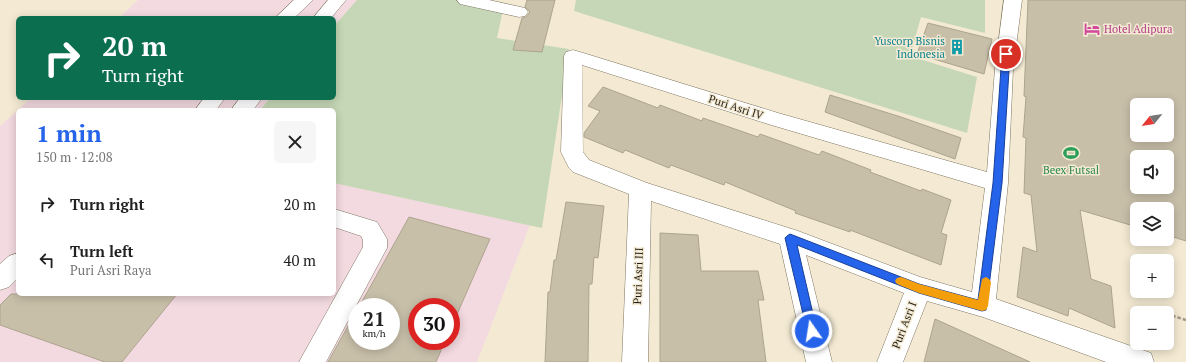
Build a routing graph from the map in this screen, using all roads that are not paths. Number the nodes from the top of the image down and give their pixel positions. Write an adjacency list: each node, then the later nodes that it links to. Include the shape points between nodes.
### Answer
1 (304, 0): 6 (street)
2 (337, 0): 7 (street)
3 (466, 0): 5 (street)
4 (1013, 0): 12 (street, via 1004,69)
5 (519, 12)
6 (286, 16)
7 (324, 16)
8 (214, 100): 10 (street)
9 (250, 100): 11 (street)
10 (207, 108)
11 (244, 108)
12 (997, 183): 13 (street, Puri Asri IV, via 775,119 573,56 574,157 581,166); 19 (street)
13 (640, 189): 15 (street); 22 (street, Puri Asri III)
14 (336, 219): 21 (street, via 370,229 375,239 375,248)
15 (790, 238): 18 (street); 23 (street)
16 (16, 265): 17 (street)
17 (0, 279)
18 (919, 288): 19 (street); 24 (street, Puri Asri I)
19 (982, 306): 20 (street)
20 (1112, 357): 25 (street)
21 (312, 362)
22 (635, 362)
23 (819, 362)
24 (890, 362)
25 (1141, 362)

